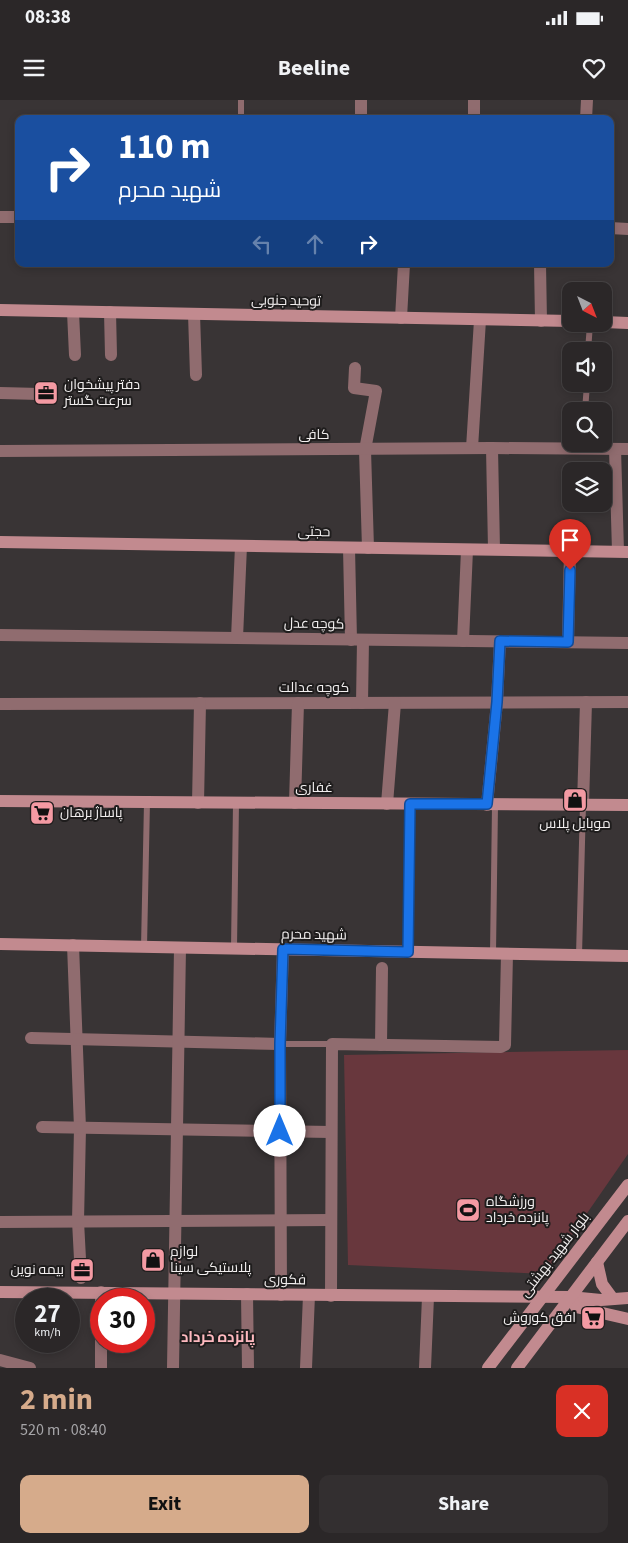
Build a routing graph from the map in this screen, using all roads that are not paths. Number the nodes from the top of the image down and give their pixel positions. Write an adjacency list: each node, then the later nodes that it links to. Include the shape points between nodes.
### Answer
1 (241, 100): 5 (lane)
2 (361, 100): 6 (street)
3 (474, 100): 7 (street)
4 (587, 100): 8 (street)
5 (241, 115)
6 (361, 115)
7 (474, 115)
8 (586, 115)
9 (0, 216): 10 (street)
10 (15, 217)
11 (614, 228): 12 (street)
12 (628, 229)
13 (404, 267): 19 (street)
14 (540, 267): 21 (street)
15 (0, 310): 16 (street, توحید جنوبی)
16 (73, 312): 17 (street, توحید جنوبی); 26 (street)
17 (110, 312): 18 (street, توحید جنوبی); 25 (street)
18 (194, 314): 19 (street, توحید جنوبی); 28 (street)
19 (401, 318): 20 (street, توحید جنوبی)
20 (480, 320): 21 (street, توحید جنوبی); 32 (street)
21 (541, 321): 22 (street, توحید جنوبی)
22 (562, 322)
23 (612, 322): 24 (street)
24 (628, 323)
25 (111, 355)
26 (75, 356)
27 (355, 368): 35 (street, via 354,388 376,391)
28 (196, 375)
29 (0, 393): 30 (street)
30 (40, 394)
31 (562, 447): 33 (street, کافی)
32 (472, 448): 33 (street, کافی); 35 (street, کافی)
33 (492, 448): 41 (street)
34 (622, 449): 44 (street)
35 (365, 450): 36 (street, کافی); 40 (street)
36 (0, 451)
37 (0, 542): 38 (street, حجتی)
38 (241, 546): 39 (street, حجتی); 46 (street)
39 (349, 548): 40 (street, حجتی); 47 (street)
40 (368, 548): 42 (street, حجتی)
41 (494, 549): 42 (street, حجتی); 43 (street, حجتی)
42 (467, 550): 48 (street)
43 (570, 552): 44 (street, حجتی); 50 (street)
44 (623, 552)
45 (0, 635): 46 (street, کوچه عدل)
46 (237, 638): 47 (street, کوچه عدل)
47 (357, 640): 48 (street, کوچه عدل); 56 (street)
48 (463, 641): 49 (street, کوچه عدل)
49 (500, 641): 50 (street, کوچه عدل); 52 (street)
50 (568, 642): 51 (street, کوچه عدل)
51 (628, 643)
52 (497, 702): 53 (street, کوچه عدالت); 57 (street, کوچه عدالت); 67 (street)
53 (586, 702): 54 (street, کوچه عدالت); 68 (street)
54 (628, 702)
55 (298, 703): 56 (street, کوچه عدالت); 59 (street, کوچه عدالت); 64 (street)
56 (362, 703): 57 (street, کوچه عدالت)
57 (395, 703): 65 (street)
58 (0, 704): 59 (street, کوچه عدالت)
59 (200, 704): 62 (street)
60 (1, 802): 61 (street, غفاری)
61 (147, 802): 62 (street, غفاری); 72 (lane)
62 (198, 803): 63 (street, غفاری)
63 (236, 803): 64 (street, غفاری); 74 (lane)
64 (295, 803): 65 (street, غفاری)
65 (387, 804): 66 (street, غفاری)
66 (410, 804): 67 (street, غفاری); 76 (lane)
67 (491, 805): 68 (street, غفاری); 77 (lane)
68 (583, 805): 69 (street, غفاری); 79 (lane)
69 (628, 805)
70 (0, 944): 71 (street, شهید محرم)
71 (73, 945): 72 (street, شهید محرم); 83 (street)
72 (144, 947): 73 (street, شهید محرم)
73 (180, 948): 74 (street, شهید محرم); 84 (street)
74 (234, 948): 75 (street, شهید محرم)
75 (283, 949): 76 (street, شهید محرم); 85 (street)
76 (408, 952): 77 (street, شهید محرم)
77 (493, 953): 78 (street, شهید محرم)
78 (507, 954): 79 (street, شهید محرم); 87 (street, via 505,1045)
79 (579, 955): 80 (street, شهید محرم)
80 (628, 956)
81 (382, 968): 87 (street)
82 (31, 1038): 83 (street)
83 (75, 1039): 84 (street); 89 (street)
84 (180, 1042): 85 (street); 90 (street)
85 (280, 1044): 86 (lane); 91 (street)
86 (332, 1044): 87 (street); 92 (street)
87 (381, 1044)
88 (42, 1127): 89 (street)
89 (80, 1128): 90 (street); 96 (street)
90 (179, 1129): 91 (street); 97 (street)
91 (280, 1131): 92 (street); 94 (street)
92 (331, 1132): 95 (street)
93 (628, 1185): 112 (street, بلوار شهید بهشتی)
94 (279, 1220): 95 (street); 97 (street); 107 (street)
95 (332, 1220): 109 (street)
96 (78, 1221): 97 (street); 99 (street); 101 (street)
97 (176, 1221): 105 (street)
98 (628, 1221): 100 (street)
99 (0, 1222)
100 (596, 1262): 111 (street); 114 (street, via 602,1284)
101 (81, 1278)
102 (0, 1292): 103 (street, فکوری)
103 (90, 1292)
104 (155, 1293): 105 (street, فکوری)
105 (175, 1294): 106 (street, فکوری); 121 (street)
106 (247, 1294): 107 (street, فکوری); 122 (street)
107 (281, 1295): 108 (street, فکوری)
108 (309, 1295): 109 (street, فکوری); 123 (street)
109 (331, 1296): 110 (street, فکوری)
110 (428, 1297): 112 (street, فکوری); 124 (street)
111 (570, 1297): 112 (street, فکوری); 114 (street, فکوری); 115 (street, via 576,1307); 117 (street)
112 (541, 1298): 125 (street, بلوار شهید بهشتی)
113 (628, 1298): 114 (street, فکوری)
114 (613, 1299)
115 (628, 1319)
116 (100, 1353): 120 (street)
117 (528, 1354): 126 (street); 127 (street)
118 (0, 1360): 119 (street)
119 (30, 1368)
120 (100, 1368)
121 (173, 1368)
122 (248, 1368)
123 (306, 1368)
124 (425, 1368)
125 (488, 1368)
126 (517, 1368)
127 (527, 1368)

